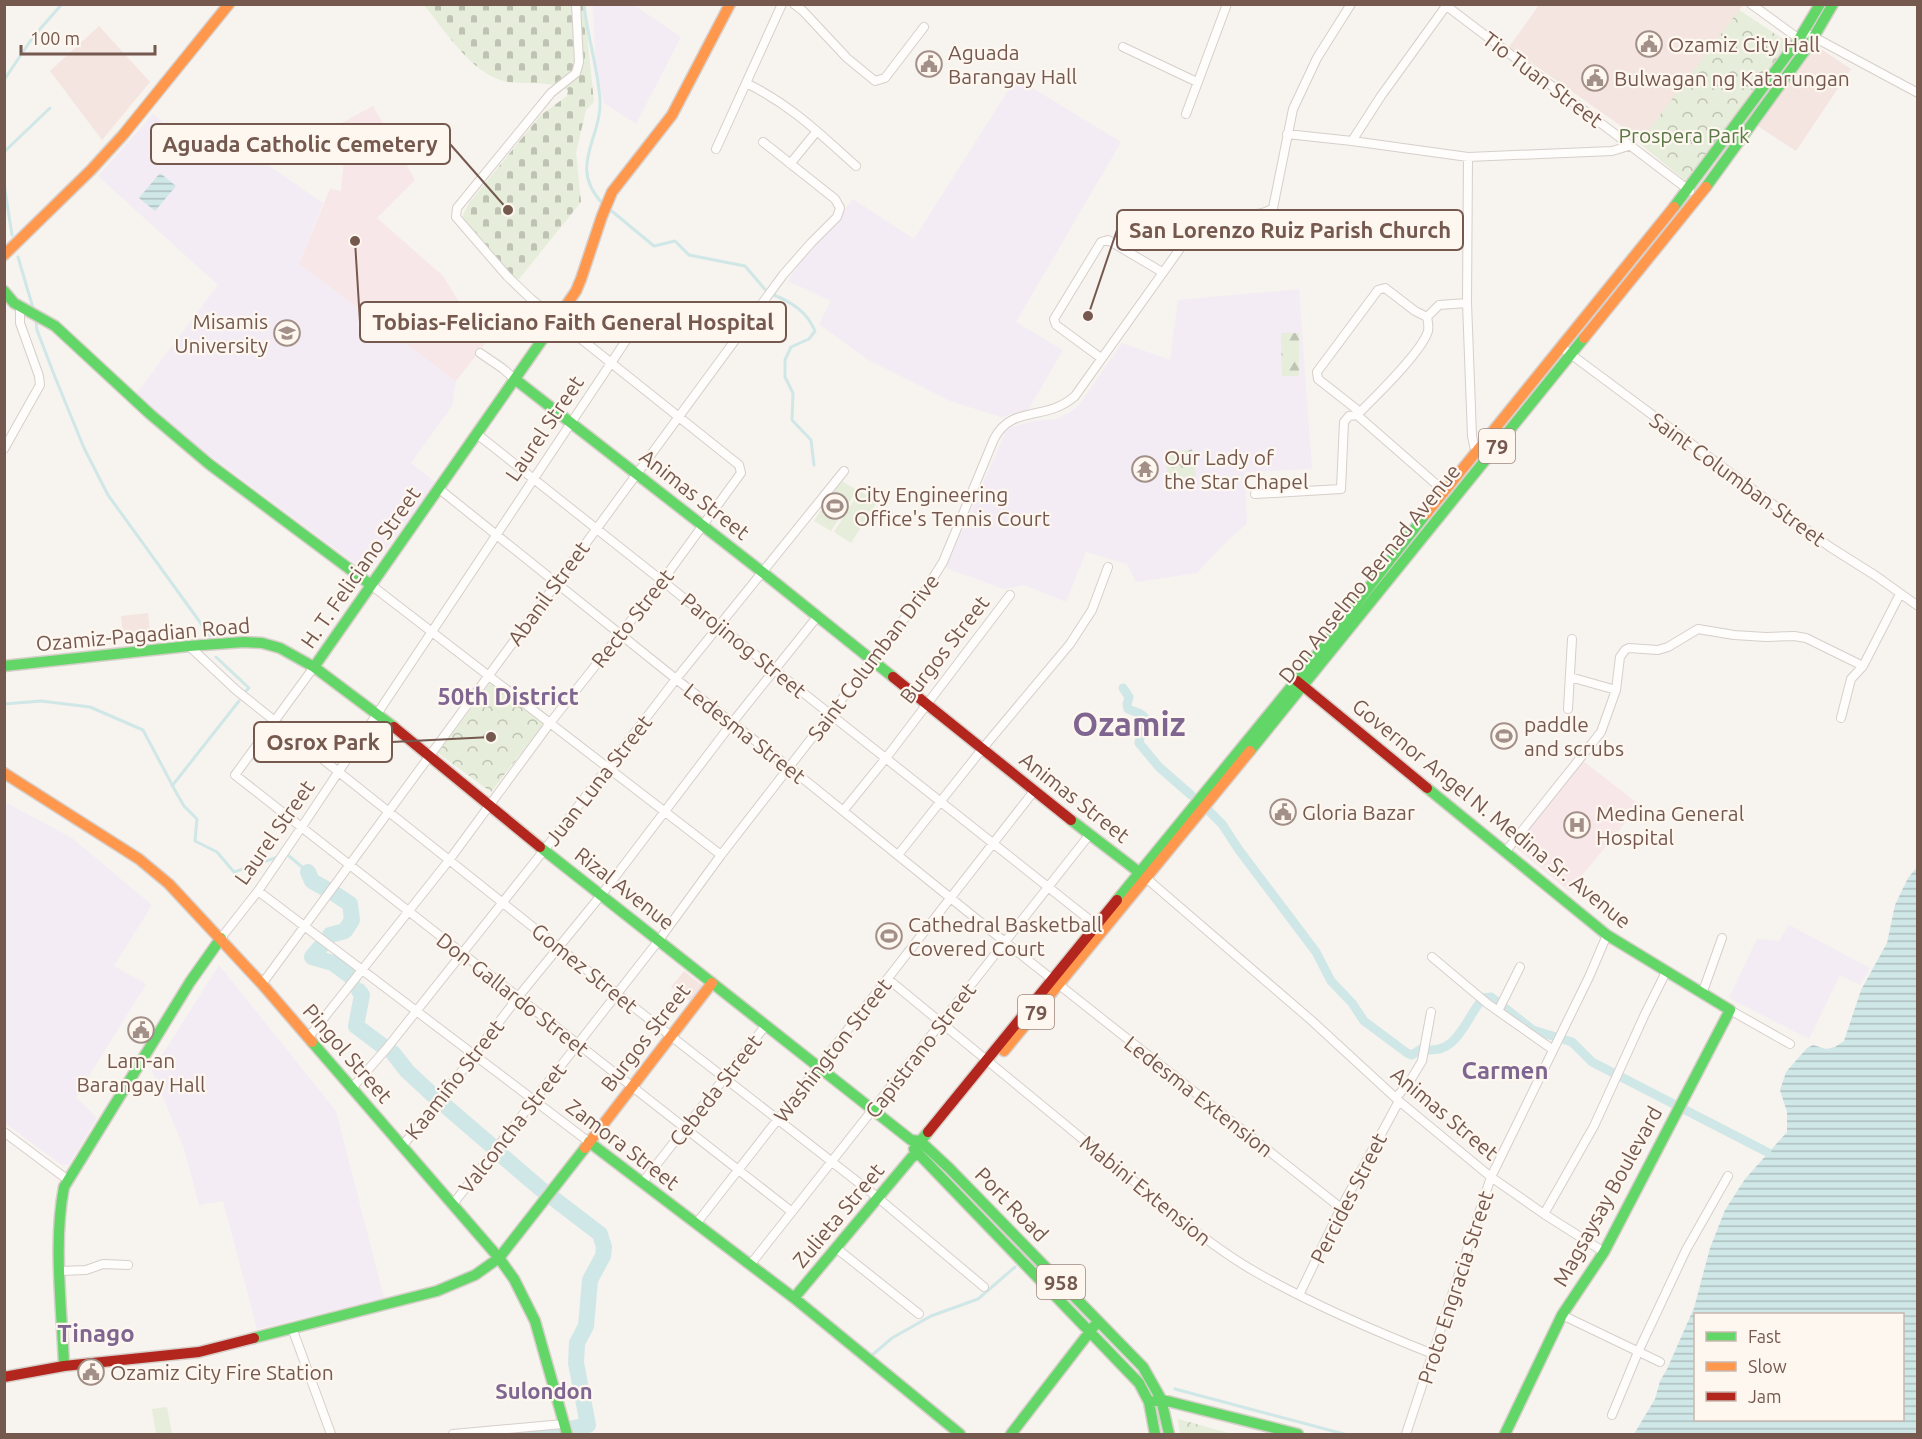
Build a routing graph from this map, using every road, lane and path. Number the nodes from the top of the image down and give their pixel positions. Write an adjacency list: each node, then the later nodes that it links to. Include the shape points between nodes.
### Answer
1 (229, 4): 31 (street, via 106,154)
2 (576, 4): 37 (street, Recto Street, via 576,74 546,99 455,212 458,221 507,276)
3 (730, 4): 37 (street, H. T. Feliciano Street, via 672,115 612,192 583,277)
4 (783, 4): 17 (street)
5 (794, 4): 12 (street, via 875,81 885,78)
6 (1227, 4): 16 (street)
7 (1351, 4): 21 (street, Saint Columban Drive, via 1299,92)
8 (1751, 4): 13 (street)
9 (1820, 4): 13 (street, Don Anselmo Bernad Avenue / 79)
10 (1833, 4): 14 (street, Don Anselmo Bernad Avenue / 79)
11 (1445, 5): 22 (street); 24 (street, Tio Tuan Street)
12 (924, 27)
13 (1801, 35): 14 (street); 29 (street, Don Anselmo Bernad Avenue / 79)
14 (1811, 41): 18 (street); 30 (street, Don Anselmo Bernad Avenue / 79)
15 (1123, 47): 16 (street)
16 (1197, 82): 19 (street)
17 (746, 83): 20 (street, via 783,103); 25 (street)
18 (1917, 93)
19 (1186, 114)
20 (817, 131): 27 (street); 28 (street)
21 (1287, 134): 22 (street); 32 (street, Saint Columban Drive, via 1274,208 1262,213 1204,218)
22 (1352, 141): 26 (street)
23 (763, 142): 27 (street)
24 (1632, 145): 26 (street, via 1612,151); 29 (street, Tio Tuan Street)
25 (716, 148)
26 (1468, 157): 34 (street)
27 (790, 164): 46 (street, Abanil Street, via 835,199 840,208 837,217 783,275)
28 (856, 166)
29 (1688, 190): 30 (street, Tio Tuan Street); 39 (street, Don Anselmo Bernad Avenue / 79)
30 (1698, 197): 41 (street, Don Anselmo Bernad Avenue / 79)
31 (4, 255)
32 (1162, 272): 42 (street, Saint Columban Drive); 42 (street, via 1108,240 1101,242 1054,319 1056,325)
33 (4, 291): 35 (street)
34 (1467, 303): 36 (street, via 1439,305); 50 (street, via 1472,441)
35 (21, 308): 49 (street, via 20,323 40,385); 66 (street, via 49,321 176,437)
36 (1427, 317): 45 (street, via 1429,328 1424,340); 45 (street, via 1385,288 1377,290 1318,369 1318,379)
37 (556, 321): 43 (street, Recto Street); 44 (street, H. T. Feliciano Street)
38 (639, 321): 43 (street, Laurel Street)
39 (1561, 347): 41 (street, Saint Columban Street); 50 (street, Don Anselmo Bernad Avenue / 79)
40 (480, 353): 44 (street)
41 (1571, 355): 51 (street, Don Anselmo Bernad Avenue / 79); 67 (street, Saint Columban Street, via 1830,547)
42 (1101, 358): 76 (street, Saint Columban Drive, via 1067,403 1003,424 933,581)
43 (610, 364): 46 (street, Recto Street); 47 (street, Laurel Street)
44 (516, 380): 47 (street, Animas Street); 48 (street, H. T. Feliciano Street)
45 (1358, 413): 56 (street); 57 (street, via 1344,422 1341,489)
46 (677, 417): 53 (street, Abanil Street); 58 (street, Recto Street, via 741,469)
47 (572, 423): 53 (street, Animas Street); 54 (street, Laurel Street)
48 (477, 434): 54 (street, Parojinog Street); 55 (street, H. T. Feliciano Street)
49 (4, 449)
50 (1478, 449): 51 (street); 56 (street, Don Anselmo Bernad Avenue / 79)
51 (1488, 457): 63 (street, Don Anselmo Bernad Avenue / 79)
52 (844, 471): 62 (street, Juan Luna Street)
53 (637, 474): 58 (street, Animas Street); 59 (street, Abanil Street)
54 (534, 479): 59 (street, Parojinog Street); 60 (street, Laurel Street)
55 (438, 488): 60 (street, Ledesma Street); 66 (street, H. T. Feliciano Street)
56 (1444, 491): 63 (street, Don Anselmo Bernad Avenue / 79)
57 (1255, 494)
58 (702, 525): 62 (street, Animas Street); 64 (street, Recto Street)
59 (596, 528): 64 (street, Parojinog Street); 65 (street, Abanil Street)
60 (496, 534): 65 (street, Ledesma Street); 72 (street, Laurel Street)
61 (1108, 567): 94 (street, via 1092,609 1076,635)
62 (761, 572): 70 (street, Animas Street); 71 (street, Juan Luna Street)
63 (1387, 574): 84 (street, Don Anselmo Bernad Avenue / 79)
64 (663, 580): 71 (street, Parojinog Street); 73 (street, Recto Street)
65 (556, 583): 73 (street, Ledesma Street); 81 (street, Abanil Street)
66 (371, 585): 72 (street); 79 (street, H. T. Feliciano Street)
67 (1900, 594): 69 (street, Saint Columban Street); 78 (street)
68 (1010, 595): 86 (street, Burgos Street)
69 (1917, 606)
70 (817, 617): 76 (street, Animas Street); 80 (street, Kaamiño Street)
71 (721, 625): 80 (street, Parojinog Street); 83 (street, Juan Luna Street)
72 (431, 633): 81 (street); 88 (street, Laurel Street)
73 (621, 634): 83 (street, Ledesma Street); 92 (street, Recto Street)
74 (1572, 639): 82 (street)
75 (189, 646): 77 (street, Ozamiz-Pagadian Road); 79 (street, Ozamiz-Pagadian Road, via 262,643 280,648); 91 (street, Gomez Street, via 222,679)
76 (872, 660): 86 (street, Animas Street); 89 (street, Saint Columban Drive)
77 (4, 666)
78 (1863, 666): 85 (street, via 1806,638 1698,629 1658,650 1624,650); 90 (street, via 1851,679)
79 (314, 667): 88 (street, Rizal Avenue); 91 (street, H. T. Feliciano Street)
80 (774, 670): 89 (street, Parojinog Street); 93 (street, Kaamiño Street)
81 (487, 676): 92 (street); 95 (street, Abanil Street)
82 (1570, 677): 85 (street); 87 (street)
83 (676, 679): 93 (street, Ledesma Street); 97 (street, Juan Luna Street)
84 (1300, 683): 112 (street, Governor Angel N. Medina Sr. Avenue); 117 (street, Don Anselmo Bernad Avenue / 79)
85 (1616, 690): 112 (street, via 1601,732)
86 (927, 703): 94 (street, Animas Street); 96 (street, Burgos Street)
87 (1568, 709)
88 (378, 714): 95 (street, Rizal Avenue); 99 (street, Laurel Street)
89 (830, 715): 96 (street, Parojinog Street); 98 (street, Saint Columban Drive)
90 (1841, 718)
91 (276, 721): 99 (street, Gomez Street); 101 (street, H. T. Feliciano Street)
92 (550, 723): 97 (street); 104 (street, Recto Street)
93 (732, 723): 98 (street, Ledesma Street); 107 (street, Kaamiño Street)
94 (983, 748): 102 (street, Animas Street); 103 (street)
95 (430, 757): 104 (street, Rizal Avenue); 105 (street, Abanil Street)
96 (886, 758): 103 (street, Parojinog Street); 106 (street, Burgos Street)
97 (608, 768): 107 (street); 111 (street, Juan Luna Street)
98 (790, 768): 106 (street, Ledesma Street); 113 (street, Saint Columban Drive)
99 (339, 771): 105 (street, Gomez Street); 108 (street, Laurel Street)
100 (4, 772): 127 (street, Pingol Street, via 155,871)
101 (235, 775): 108 (street, Don Gallardo Street)
102 (1034, 791): 109 (street, Animas Street); 110 (street, Washington Street)
103 (941, 802): 110 (street, Parojinog Street); 114 (street)
104 (488, 805): 111 (street, Rizal Avenue); 115 (street, Recto Street)
105 (389, 811): 115 (street, Gomez Street); 116 (street, Abanil Street)
106 (843, 811): 114 (street, Ledesma Street)
107 (664, 813): 113 (street); 120 (street, Kaamiño Street)
108 (302, 828): 116 (street, Don Gallardo Street); 119 (street, Laurel Street)
109 (1090, 834): 117 (street, Animas Street); 118 (street, Capistrano Street)
110 (993, 843): 118 (street, Parojinog Street); 121 (street, Washington Street)
111 (544, 849): 120 (street, Rizal Avenue); 122 (street, Juan Luna Street)
112 (1506, 851): 126 (street, Governor Angel N. Medina Sr. Avenue)
113 (721, 855): 129 (street, Saint Columban Drive)
114 (897, 855): 121 (street, Ledesma Street)
115 (450, 859): 122 (street, Gomez Street); 123 (street, Recto Street)
116 (350, 866): 123 (street, Don Gallardo Street); 125 (street, Abanil Street)
117 (1143, 875): 124 (street, Don Anselmo Bernad Avenue / 79); 138 (street, Don Anselmo Bernad Avenue / 79); 161 (street, Animas Street)
118 (1048, 887): 124 (street, Parojinog Street); 130 (street, Capistrano Street)
119 (258, 891): 125 (street, Zamora Street); 127 (street, Laurel Street)
120 (602, 894): 129 (street, Rizal Avenue); 131 (street, Kaamiño Street)
121 (950, 897): 130 (street, Ledesma Street); 137 (street, Washington Street)
122 (502, 902): 131 (street, Gomez Street); 132 (street, Juan Luna Street)
123 (409, 912): 132 (street, Don Gallardo Street); 135 (street, Recto Street)
124 (1096, 925): 138 (street, Don Anselmo Bernad Avenue / 79)
125 (304, 926): 135 (street, Zamora Street); 140 (street, Abanil Street)
126 (1606, 935): 136 (street, Governor Angel N. Medina Sr. Avenue); 154 (street, Proto Engracia Street)
127 (221, 938): 140 (street, Pingol Street); 174 (street, Laurel Street)
128 (1722, 938): 142 (street)
129 (659, 939): 139 (street, Rizal Avenue); 141 (street, Valconcha Street)
130 (1005, 942): 138 (street, Ledesma Street); 148 (street, Capistrano Street)
131 (559, 947): 141 (street, Gomez Street); 143 (street, Kaamiño Street)
132 (461, 953): 143 (street, Don Gallardo Street); 144 (street, Juan Luna Street)
133 (1432, 957): 145 (street)
134 (1520, 967): 145 (street)
135 (364, 971): 144 (street, Zamora Street); 151 (street, Recto Street)
136 (1666, 972): 142 (street, Governor Angel N. Medina Sr. Avenue); 180 (street, via 1594,1126)
137 (888, 979): 148 (street, Mabini Extension); 157 (street, Washington Street)
138 (1055, 982): 156 (street, Don Anselmo Bernad Avenue / 79); 178 (street, Ledesma Extension)
139 (712, 983): 149 (street, Rizal Avenue); 150 (street, Burgos Street)
140 (262, 984): 151 (street, Pingol Street)
141 (617, 994): 150 (street, Gomez Street); 152 (street, Valconcha Street)
142 (1702, 994): 146 (street, Governor Angel N. Medina Sr. Avenue)
143 (518, 997): 152 (street, Don Gallardo Street); 155 (street, Kaamiño Street)
144 (415, 1010): 155 (street, Zamora Street); 160 (street, Juan Luna Street)
145 (1498, 1010): 154 (street)
146 (1730, 1010): 153 (street, Governor Angel N. Medina Sr. Avenue); 183 (street, Magsaysay Boulevard)
147 (1431, 1012): 161 (street, Percides Street, via 1419,1067)
148 (941, 1023): 156 (street, Mabini Extension); 163 (street, Capistrano Street)
149 (766, 1025): 157 (street, Rizal Avenue); 158 (street, Cebeda Street)
150 (671, 1036): 158 (street, Gomez Street); 159 (street, Burgos Street)
151 (308, 1038): 160 (street, Pingol Street)
152 (578, 1044): 159 (street, Don Gallardo Street); 162 (street, Valconcha Street)
153 (1790, 1044)
154 (1554, 1046): 173 (street, Proto Engracia Street)
155 (473, 1054): 162 (street, Zamora Street); 168 (street, Kaamiño Street)
156 (989, 1063): 169 (street, Don Anselmo Bernad Avenue / 79); 190 (street, Mabini Extension, via 1214,1245)
157 (820, 1067): 163 (street, Rizal Avenue); 164 (street, Washington Street)
158 (725, 1077): 164 (street, Gomez Street); 165 (street, Cebeda Street)
159 (632, 1086): 165 (street, Don Gallardo Street); 167 (street, Burgos Street)
160 (352, 1088): 168 (street, Pingol Street)
161 (1398, 1099): 173 (street, Animas Street); 178 (street, Percides Street)
162 (534, 1100): 167 (street, Zamora Street); 177 (street, Valconcha Street)
163 (873, 1109): 169 (street, Rizal Avenue); 170 (street, Capistrano Street)
164 (779, 1119): 170 (street, Gomez Street); 171 (street, Washington Street)
165 (685, 1128): 171 (street, Don Gallardo Street); 175 (street, Cebeda Street)
166 (4, 1132): 174 (street)
167 (589, 1142): 175 (street, Zamora Street); 185 (street, Burgos Street)
168 (403, 1145): 177 (street, Pingol Street)
169 (917, 1148): 176 (street, Zulieta Street); 184 (street, Port Road / 958)
170 (832, 1161): 176 (street, Gomez Street); 179 (street, Capistrano Street)
171 (738, 1170): 179 (street, Don Gallardo Street); 181 (street, Washington Street)
172 (1728, 1176): 197 (street, via 1694,1235)
173 (1491, 1177): 180 (street, Animas Street); 198 (street, Proto Engracia Street)
174 (68, 1180): 188 (street, Laurel Street, via 60,1207)
175 (642, 1183): 181 (street, Zamora Street)
176 (877, 1197): 182 (street, Zulieta Street); 189 (street, Gomez Street)
177 (453, 1204): 185 (street, Pingol Street)
178 (1341, 1208): 190 (street, Percides Street)
179 (792, 1212): 187 (street, Capistrano Street)
180 (1544, 1214): 183 (street, Animas Street)
181 (696, 1224): 187 (street, Zamora Street)
182 (836, 1248): 191 (street, Zulieta Street); 192 (street)
183 (1604, 1252): 193 (street, Magsaysay Boulevard)
184 (1024, 1253): 194 (street, Port Road / 958); 196 (street, Port Road / 958)
185 (499, 1258): 195 (street, Burgos Street, via 475,1275 437,1291); 205 (street, Pingol Street, via 531,1306)
186 (128, 1265): 188 (street, via 103,1264 86,1270)
187 (750, 1265): 191 (street, Zamora Street)
188 (60, 1271): 200 (street, Laurel Street)
189 (984, 1287)
190 (1299, 1295): 198 (street, Mabini Extension)
191 (794, 1298): 209 (street, Zamora Street)
192 (919, 1314)
193 (1562, 1315): 197 (street); 215 (street, Magsaysay Boulevard)
194 (1098, 1321): 196 (street); 202 (street, Port Road / 958, via 1150,1376)
195 (292, 1329): 200 (street, Burgos Street, via 199,1352); 207 (street)
196 (1090, 1331): 203 (street, Port Road / 958, via 1139,1383); 210 (street)
197 (1638, 1352): 199 (street); 204 (street)
198 (1433, 1354): 214 (street, Proto Engracia Street)
199 (1660, 1362)
200 (64, 1366): 201 (street, Burgos Street)
201 (4, 1377)
202 (1163, 1400): 203 (street); 206 (street); 212 (street, Port Road / 958)
203 (1149, 1402): 211 (street, Port Road / 958)
204 (1611, 1415)
205 (565, 1429): 208 (street)
206 (1262, 1430): 213 (street)
207 (331, 1434)
208 (453, 1434)
209 (960, 1434)
210 (1011, 1434)
211 (1155, 1434)
212 (1169, 1434)
213 (1298, 1434)
214 (1406, 1434)
215 (1505, 1434)

